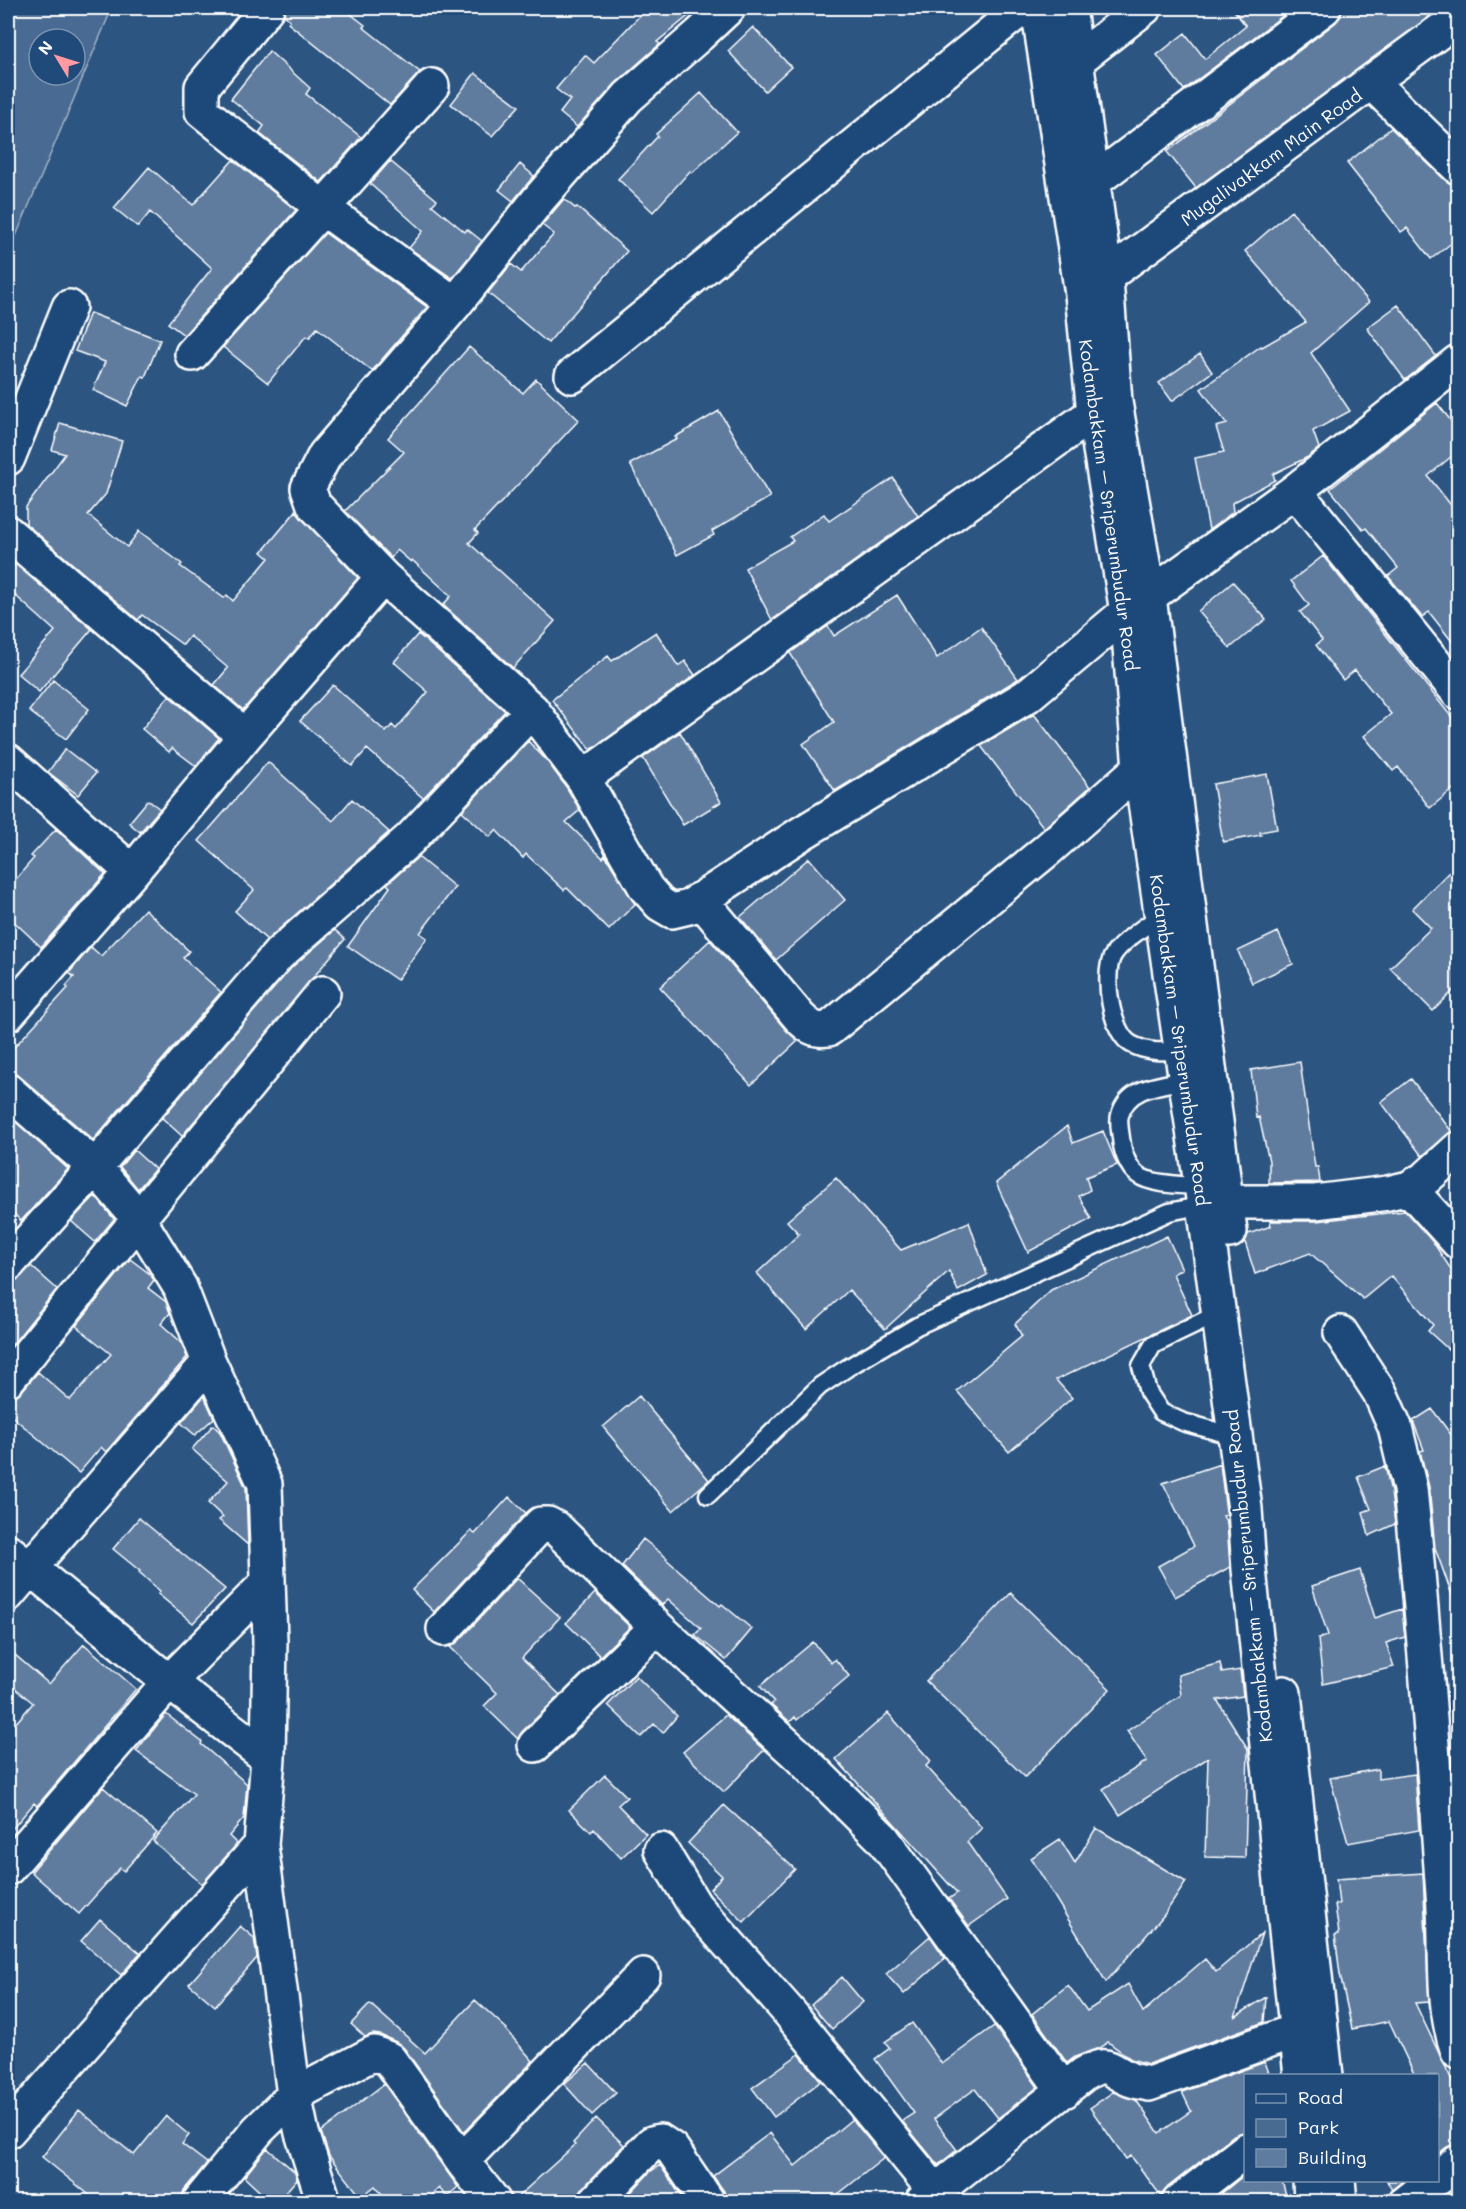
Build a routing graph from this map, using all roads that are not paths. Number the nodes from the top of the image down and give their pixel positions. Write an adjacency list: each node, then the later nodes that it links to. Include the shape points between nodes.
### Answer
1 (267, 8): 14 (street, via 202,87 202,111)
2 (728, 8): 16 (street, via 628,97)
3 (1022, 8): 20 (street)
4 (1038, 8): 15 (street, Kodambakkam – Sriperumbudur Road)
5 (1069, 8): 9 (street, Kodambakkam – Sriperumbudur Road)
6 (1144, 8): 9 (street)
7 (1324, 8): 13 (street)
8 (1455, 15): 10 (street, Mugalivakkam Main Road)
9 (1076, 61): 13 (street, Kodambakkam – Sriperumbudur Road)
10 (1372, 82): 12 (street); 15 (street, Mugalivakkam Main Road)
11 (432, 86): 14 (street)
12 (1458, 167)
13 (1094, 181): 15 (street, Kodambakkam – Sriperumbudur Road)
14 (324, 209): 16 (street); 18 (street)
15 (1094, 286): 21 (street, Kodambakkam – Sriperumbudur Road)
16 (455, 304): 25 (street, via 325,456 308,488 314,505)
17 (69, 307): 22 (street)
18 (192, 354)
19 (1458, 362): 23 (street)
20 (572, 376)
21 (1105, 407): 26 (street, Kodambakkam – Sriperumbudur Road); 32 (street)
22 (8, 458)
23 (1295, 491): 26 (street); 27 (street)
24 (8, 533): 29 (street)
25 (383, 577): 28 (street); 29 (street)
26 (1138, 604): 31 (street, Kodambakkam – Sriperumbudur Road); 34 (street, via 1028,696); 43 (street, Kodambakkam – Sriperumbudur Road)
27 (1458, 692)
28 (532, 710): 32 (street); 41 (street, via 410,839 279,954)
29 (244, 736): 33 (street)
30 (8, 760): 33 (street)
31 (1140, 768): 34 (street, via 1047,850 829,1029 809,1027 800,1018); 35 (street, Kodambakkam – Sriperumbudur Road)
32 (583, 778): 34 (street, via 646,888 660,904 672,911)
33 (132, 872): 37 (street)
34 (700, 899)
35 (1162, 915): 38 (street, Kodambakkam – Sriperumbudur Road); 38 (lane, via 1113,956 1108,984 1118,1029 1129,1043)
36 (323, 993): 44 (street)
37 (8, 1014)
38 (1184, 1065): 43 (street, Kodambakkam – Sriperumbudur Road); 43 (lane, via 1134,1094 1124,1106 1119,1117 1122,1150 1137,1175)
39 (8, 1090): 41 (street)
40 (1458, 1149): 42 (street)
41 (95, 1167): 44 (street); 46 (street)
42 (1409, 1188): 43 (street, via 1315,1202); 45 (street)
43 (1211, 1197): 47 (street, Kodambakkam – Sriperumbudur Road); 52 (lane, via 1169,1212 917,1326 820,1386); 65 (street, Kodambakkam – Sriperumbudur Road, via 1255,1425)
44 (138, 1218): 49 (street, via 180,1287); 50 (street)
45 (1458, 1242)
46 (8, 1264)
47 (1218, 1314): 51 (street, Kodambakkam – Sriperumbudur Road); 51 (lane, via 1154,1345 1141,1366 1148,1392 1161,1412)
48 (1341, 1333): 66 (street, via 1380,1393 1395,1427 1410,1489 1445,1918 1445,1994)
49 (209, 1362): 53 (street); 54 (street, via 265,1484)
50 (8, 1379)
51 (1234, 1436): 65 (street, Kodambakkam – Sriperumbudur Road)
52 (708, 1495)
53 (19, 1560): 55 (street); 58 (street)
54 (267, 1583): 58 (street); 60 (street)
55 (8, 1594)
56 (657, 1628): 57 (street, via 557,1529 541,1524); 59 (street); 69 (street, via 799,1756 883,1839)
57 (444, 1629)
58 (170, 1682): 60 (street); 63 (street)
59 (535, 1745)
60 (268, 1758): 61 (street)
61 (261, 1845): 70 (street); 71 (street)
62 (661, 1850): 79 (street, via 695,1906 789,2012)
63 (8, 1868)
64 (643, 1975): 73 (street)
65 (1308, 2027): 67 (street, Kodambakkam – Sriperumbudur Road); 68 (street, Kodambakkam – Sriperumbudur Road); 69 (street, via 1149,2084 1131,2080 1107,2066 1094,2068)
66 (1458, 2052)
67 (1301, 2074)
68 (1325, 2074)
69 (1064, 2091): 79 (street)
70 (294, 2095): 73 (street, via 374,2053 380,2054 389,2059); 80 (street, via 258,2130); 81 (street)
71 (8, 2131)
72 (1244, 2151): 85 (street)
73 (462, 2161): 82 (street)
74 (1458, 2162): 75 (street)
75 (1439, 2177)
76 (1310, 2182): 86 (street)
77 (1338, 2182): 87 (street)
78 (1432, 2182): 88 (street)
79 (928, 2196)
80 (199, 2202)
81 (324, 2202)
82 (494, 2202)
83 (595, 2202): 84 (street, via 652,2143 660,2141 672,2149)
84 (708, 2202)
85 (1179, 2202)
86 (1311, 2202)
87 (1340, 2202)
88 (1406, 2202)

